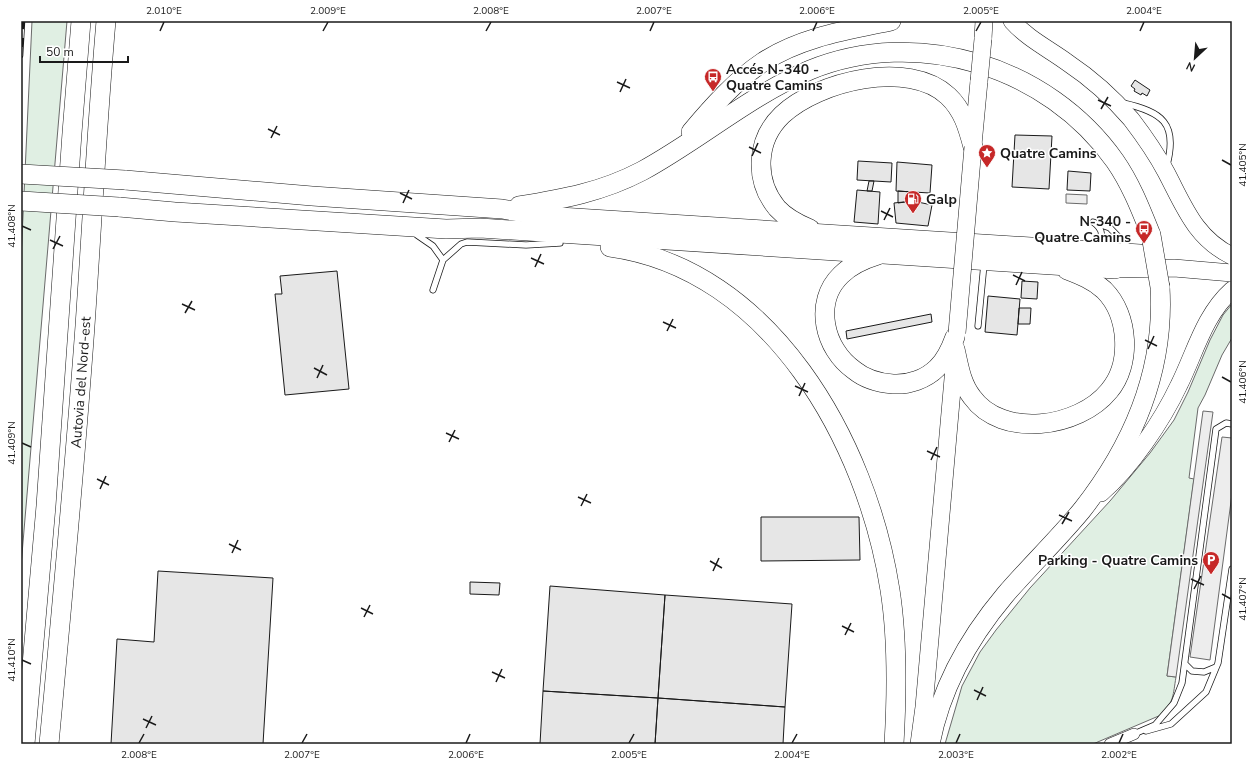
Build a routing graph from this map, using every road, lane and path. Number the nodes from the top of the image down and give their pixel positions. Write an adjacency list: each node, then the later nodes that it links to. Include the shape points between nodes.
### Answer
1 (81, 21): 39 (highway, Autovia del Nord-est, via 46,506)
2 (106, 21): 40 (highway, Autovia del Nord-est, via 96,134 85,327)
3 (891, 21): 8 (highway, via 813,39 764,62 741,79)
4 (984, 21): 7 (main road, bridge)
5 (1012, 21): 6 (main road, via 1022,31 1100,86)
6 (1116, 102): 9 (main road, via 1140,130); 9 (lane, via 1136,106 1160,118 1166,124 1169,129 1171,150)
7 (973, 147): 15 (highway, via 969,130 957,106 939,89 918,80 875,78 847,83 803,100 782,115 775,124 763,146 761,170 769,195 778,208 788,218); 30 (main road, bridge)
8 (674, 152): 12 (highway, via 595,191 565,199); 32 (highway, bridge, via 766,91 828,64 882,53 932,54 987,66 1024,81 1065,108 1100,142 1128,182 1151,235 1160,287 1161,325 1148,392 1119,454)
9 (1166, 171): 20 (main road, via 1196,227 1205,238)
10 (21, 174): 12 (highway, bridge)
11 (21, 201): 13 (highway, bridge)
12 (502, 209): 15 (highway, via 544,216)
13 (392, 225): 14 (highway); 21 (lane, via 420,236 433,246)
14 (446, 229): 16 (highway, via 479,237); 18 (highway, via 480,228)
15 (819, 233): 17 (highway)
16 (560, 243): 21 (lane, via 526,245 467,242); 36 (highway, via 605,246 639,252 691,272 744,307 796,363 817,393 843,441 863,486 880,540 894,623)
17 (1090, 251): 19 (highway); 19 (lane, via 1101,234 1099,227 1093,222 1110,228 1127,246)
18 (883, 254): 22 (highway); 30 (highway, via 867,258 850,267 834,283 829,294 825,305 826,326 834,349 840,357 853,370 874,381 899,385 922,379 938,368)
19 (1140, 254): 23 (main road)
20 (1232, 256)
21 (443, 260): 27 (lane)
22 (984, 260): 24 (highway); 29 (lane)
23 (1232, 263)
24 (1052, 264): 25 (highway); 30 (highway, via 1092,281 1112,299 1121,320 1124,357 1121,369 1110,391 1101,399 1081,412 1043,423 1013,423 1001,419 981,407 967,390 960,372)
25 (1115, 268): 26 (main road, via 1174,268)
26 (1232, 273)
27 (433, 290)
28 (1232, 290): 32 (main road, via 1221,301 1207,324 1180,386 1157,426 1103,492)
29 (978, 326)
30 (956, 341): 37 (main road)
31 (1232, 424): 34 (lane, via 1226,423 1216,429)
32 (1081, 510): 45 (highway, via 1005,596 965,650 946,689)
33 (1232, 569): 35 (lane)
34 (1185, 664): 35 (lane, via 1192,671 1204,672); 38 (lane, via 1182,683 1174,703 1154,725)
35 (1216, 667): 38 (lane, via 1206,692 1170,724)
36 (896, 707): 41 (street); 42 (highway)
37 (924, 707): 43 (main road); 44 (main road)
38 (1134, 734): 46 (street)
39 (25, 744)
40 (49, 744)
41 (885, 744)
42 (894, 744)
43 (919, 744)
44 (924, 744)
45 (930, 744)
46 (1110, 744)

